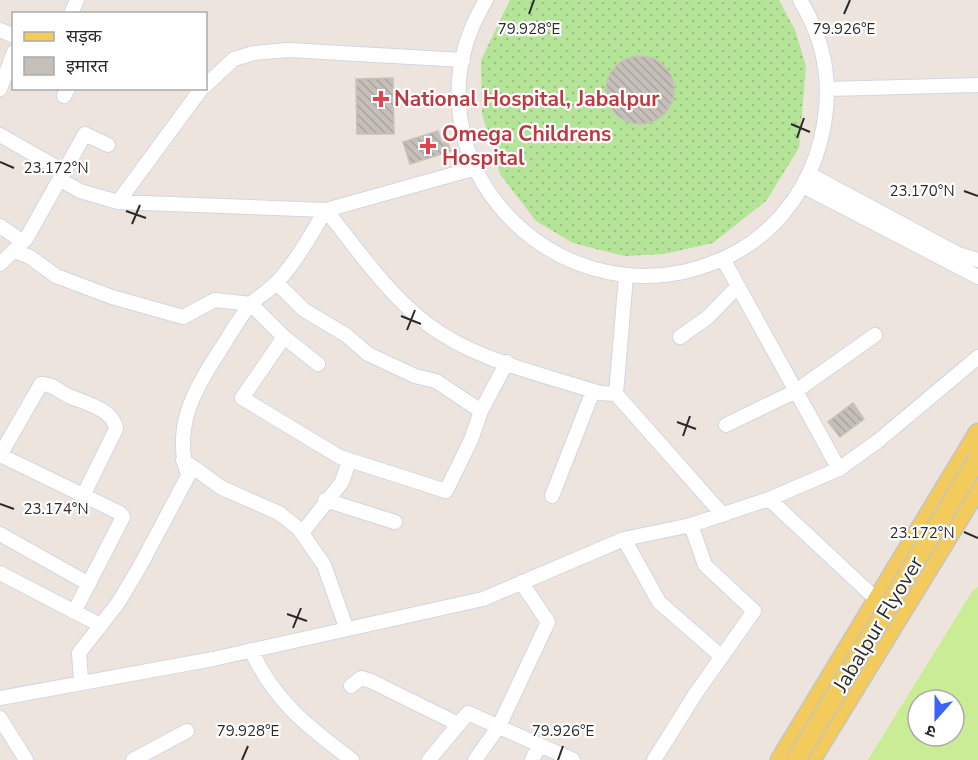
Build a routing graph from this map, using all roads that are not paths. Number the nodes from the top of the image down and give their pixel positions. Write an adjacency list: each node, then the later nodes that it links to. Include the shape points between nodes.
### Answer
1 (800, 0): 8 (street, via 814,22 828,74)
2 (480, 2): 4 (street)
3 (12, 57): 7 (street)
4 (462, 60): 5 (street, via 288,50 254,52 234,59); 12 (street, via 460,113)
5 (207, 84)
6 (978, 85): 8 (street)
7 (0, 89)
8 (827, 89): 14 (street, via 826,127)
9 (201, 90): 15 (street)
10 (0, 135): 13 (street)
11 (108, 145): 13 (street, via 85,134)
12 (476, 168): 16 (street); 22 (street, via 493,200 525,235 566,260 610,275)
13 (63, 176): 15 (street, via 80,191); 18 (street)
14 (806, 180): 19 (street, via 782,216 747,247); 20 (street); 23 (street)
15 (118, 202): 16 (street)
16 (326, 210): 24 (street); 31 (street, via 380,278 426,323 467,349)
17 (0, 226): 18 (street)
18 (19, 247): 21 (street); 26 (street, via 56,276 183,317 215,300)
19 (723, 259): 22 (street, via 704,268 658,278); 25 (street)
20 (978, 260)
21 (0, 264)
22 (626, 276): 35 (street)
23 (978, 277)
24 (277, 282): 26 (street); 36 (street, via 304,310 346,335 368,354 415,376 436,381)
25 (738, 286): 29 (street, via 708,317); 34 (street)
26 (251, 304): 28 (street); 40 (street, via 196,386 188,405)
27 (875, 335): 34 (street)
28 (284, 337): 32 (street); 41 (street, via 242,398 296,433)
29 (680, 337)
30 (978, 357): 43 (street)
31 (507, 362): 33 (street); 36 (street)
32 (318, 364)
33 (593, 391): 35 (street); 47 (street)
34 (796, 391): 37 (street); 43 (street)
35 (616, 394): 50 (street)
36 (481, 411): 41 (street, via 446,491)
37 (726, 425)
38 (978, 433): 42 (main road)
39 (0, 455): 46 (street); 46 (street, via 41,384 47,383 111,417 116,429)
40 (183, 460): 53 (street, via 222,488 279,513); 61 (street, via 188,476 171,512 118,603)
41 (349, 460): 48 (street, via 342,482)
42 (970, 460): 44 (street); 59 (main road); 82 (main road, Jabalpur Flyover, bridge)
43 (839, 469): 49 (street)
44 (978, 472)
45 (978, 488): 83 (main road)
46 (84, 494): 58 (street, via 123,517)
47 (552, 496)
48 (325, 500): 51 (street); 53 (street)
49 (769, 500): 50 (street); 59 (street)
50 (723, 515): 52 (street)
51 (395, 522)
52 (691, 525): 55 (street); 64 (street, via 705,565 754,611)
53 (302, 533): 62 (street, via 324,565)
54 (0, 534): 58 (street)
55 (624, 539): 57 (street); 64 (street, via 659,602)
56 (0, 573): 60 (street)
57 (521, 582): 62 (street, via 483,599); 70 (street, via 548,622)
58 (89, 584): 60 (street)
59 (876, 599): 81 (main road)
60 (74, 612): 61 (street)
61 (100, 625): 65 (street, via 79,653)
62 (346, 627): 63 (street)
63 (251, 650): 65 (street); 75 (street, via 279,698)
64 (722, 657): 80 (street)
65 (81, 681): 67 (street)
66 (351, 686): 69 (street, via 361,678 371,681)
67 (0, 698)
68 (0, 718): 73 (street)
69 (458, 724): 70 (street, via 468,712); 76 (street)
70 (499, 726): 72 (street); 77 (street)
71 (187, 731): 74 (street)
72 (539, 746): 78 (street); 79 (street)
73 (26, 760)
74 (133, 760)
75 (352, 760)
76 (429, 760)
77 (475, 760)
78 (532, 760)
79 (573, 760)
80 (654, 760)
81 (780, 760)
82 (796, 760)
83 (812, 760)

